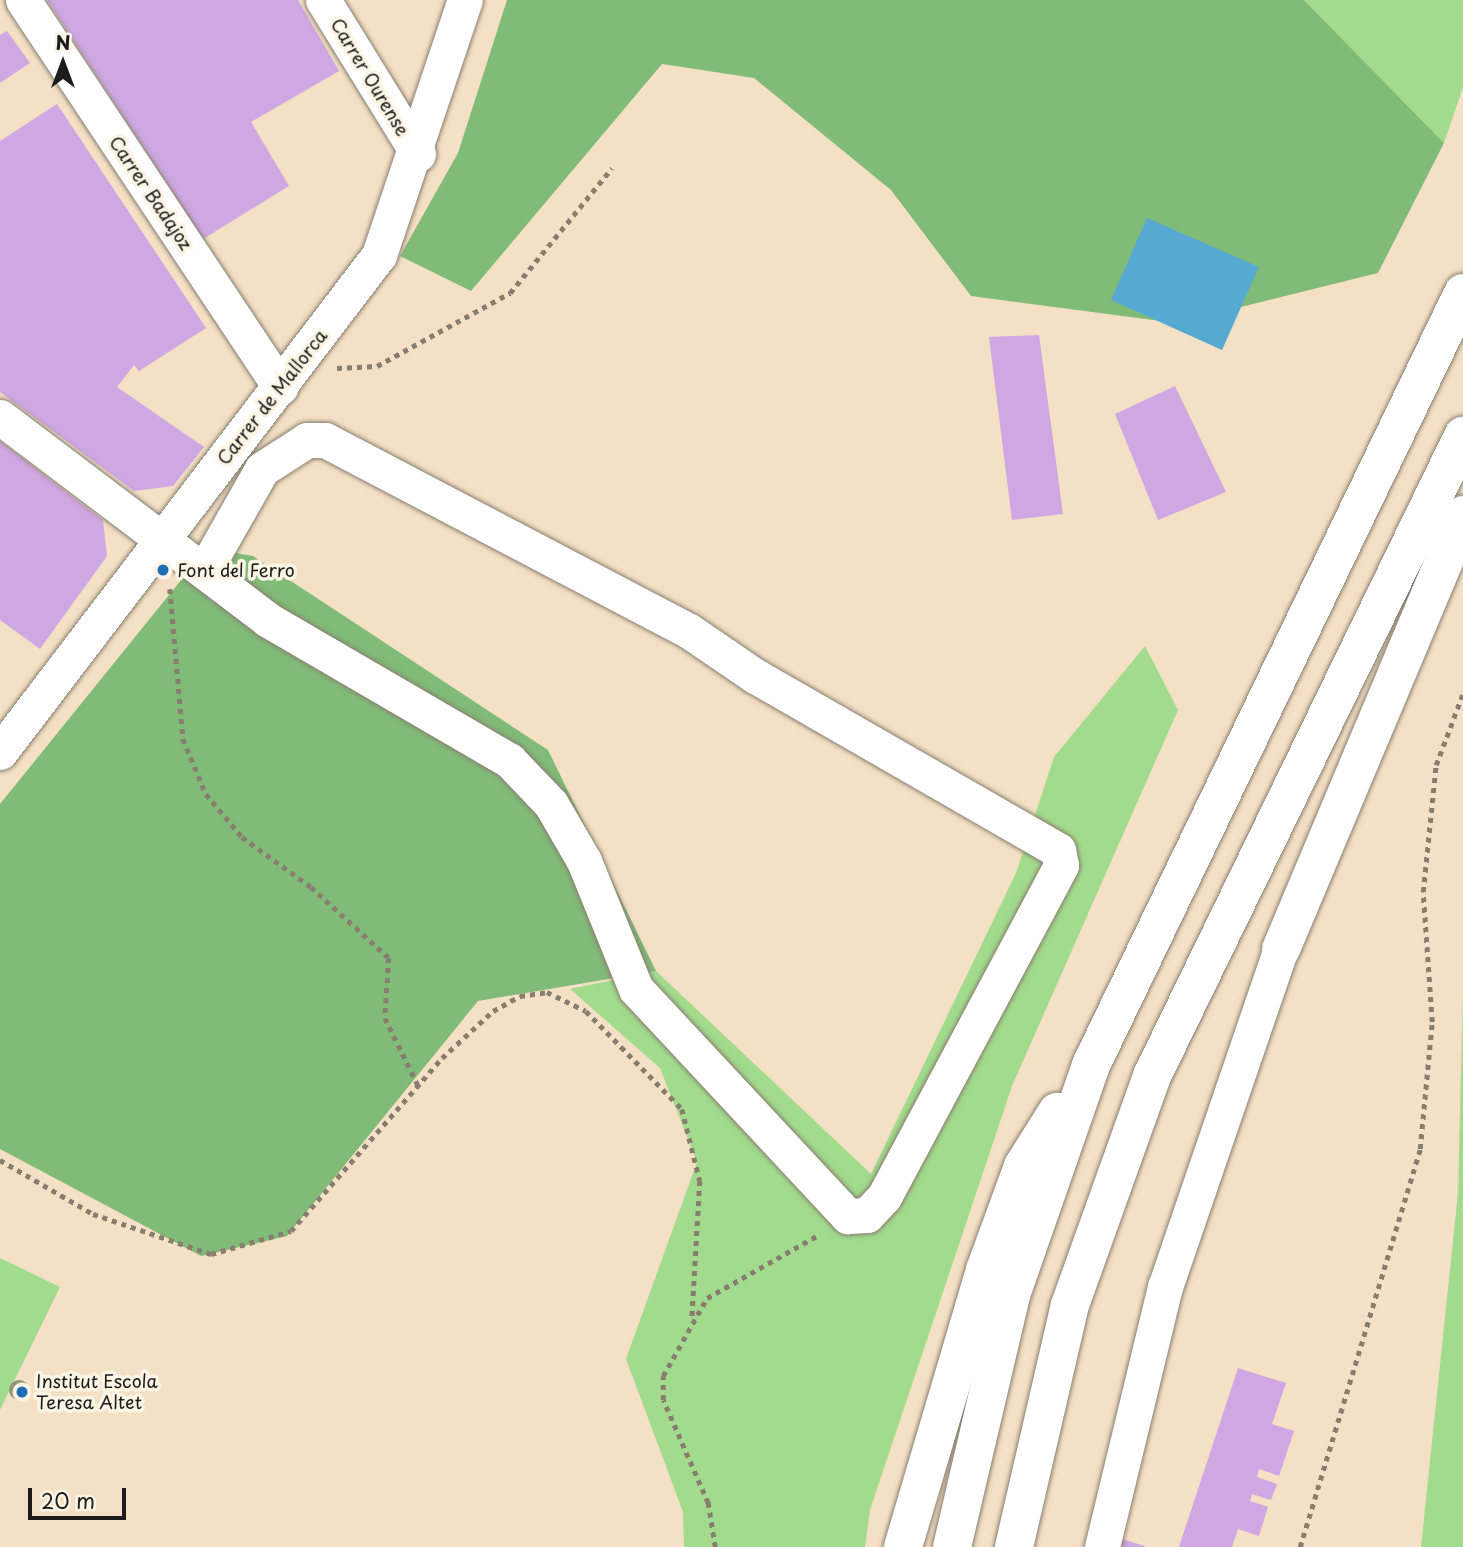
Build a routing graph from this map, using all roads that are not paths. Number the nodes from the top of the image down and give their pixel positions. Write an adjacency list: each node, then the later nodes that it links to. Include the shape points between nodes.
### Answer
1 (23, 0): 6 (street, Carrer Badajoz)
2 (323, 0): 4 (street, Carrer Ourense)
3 (465, 0): 4 (street, Carrer de Mallorca)
4 (418, 154): 6 (street, Carrer de Mallorca, via 379,255)
5 (1463, 293): 14 (highway)
6 (280, 387): 10 (street, Carrer de Mallorca)
7 (0, 417): 10 (street)
8 (1463, 436): 17 (highway, via 1232,899 1142,1101 1070,1305)
9 (1463, 515): 13 (highway)
10 (166, 556): 11 (street); 12 (street, Carrer de Mallorca)
11 (204, 571): 11 (street, via 268,620 509,760 551,804 584,861 636,989 848,1216 867,1215 884,1198 1061,865 1058,850 755,676 689,631 325,440 307,440 262,469)
12 (0, 752)
13 (1281, 949): 18 (street, via 1165,1287)
14 (1091, 1065): 15 (highway, via 1023,1166 954,1366); 16 (highway, via 1011,1295)
15 (903, 1547)
16 (952, 1547)
17 (1014, 1547)
18 (1102, 1547)

